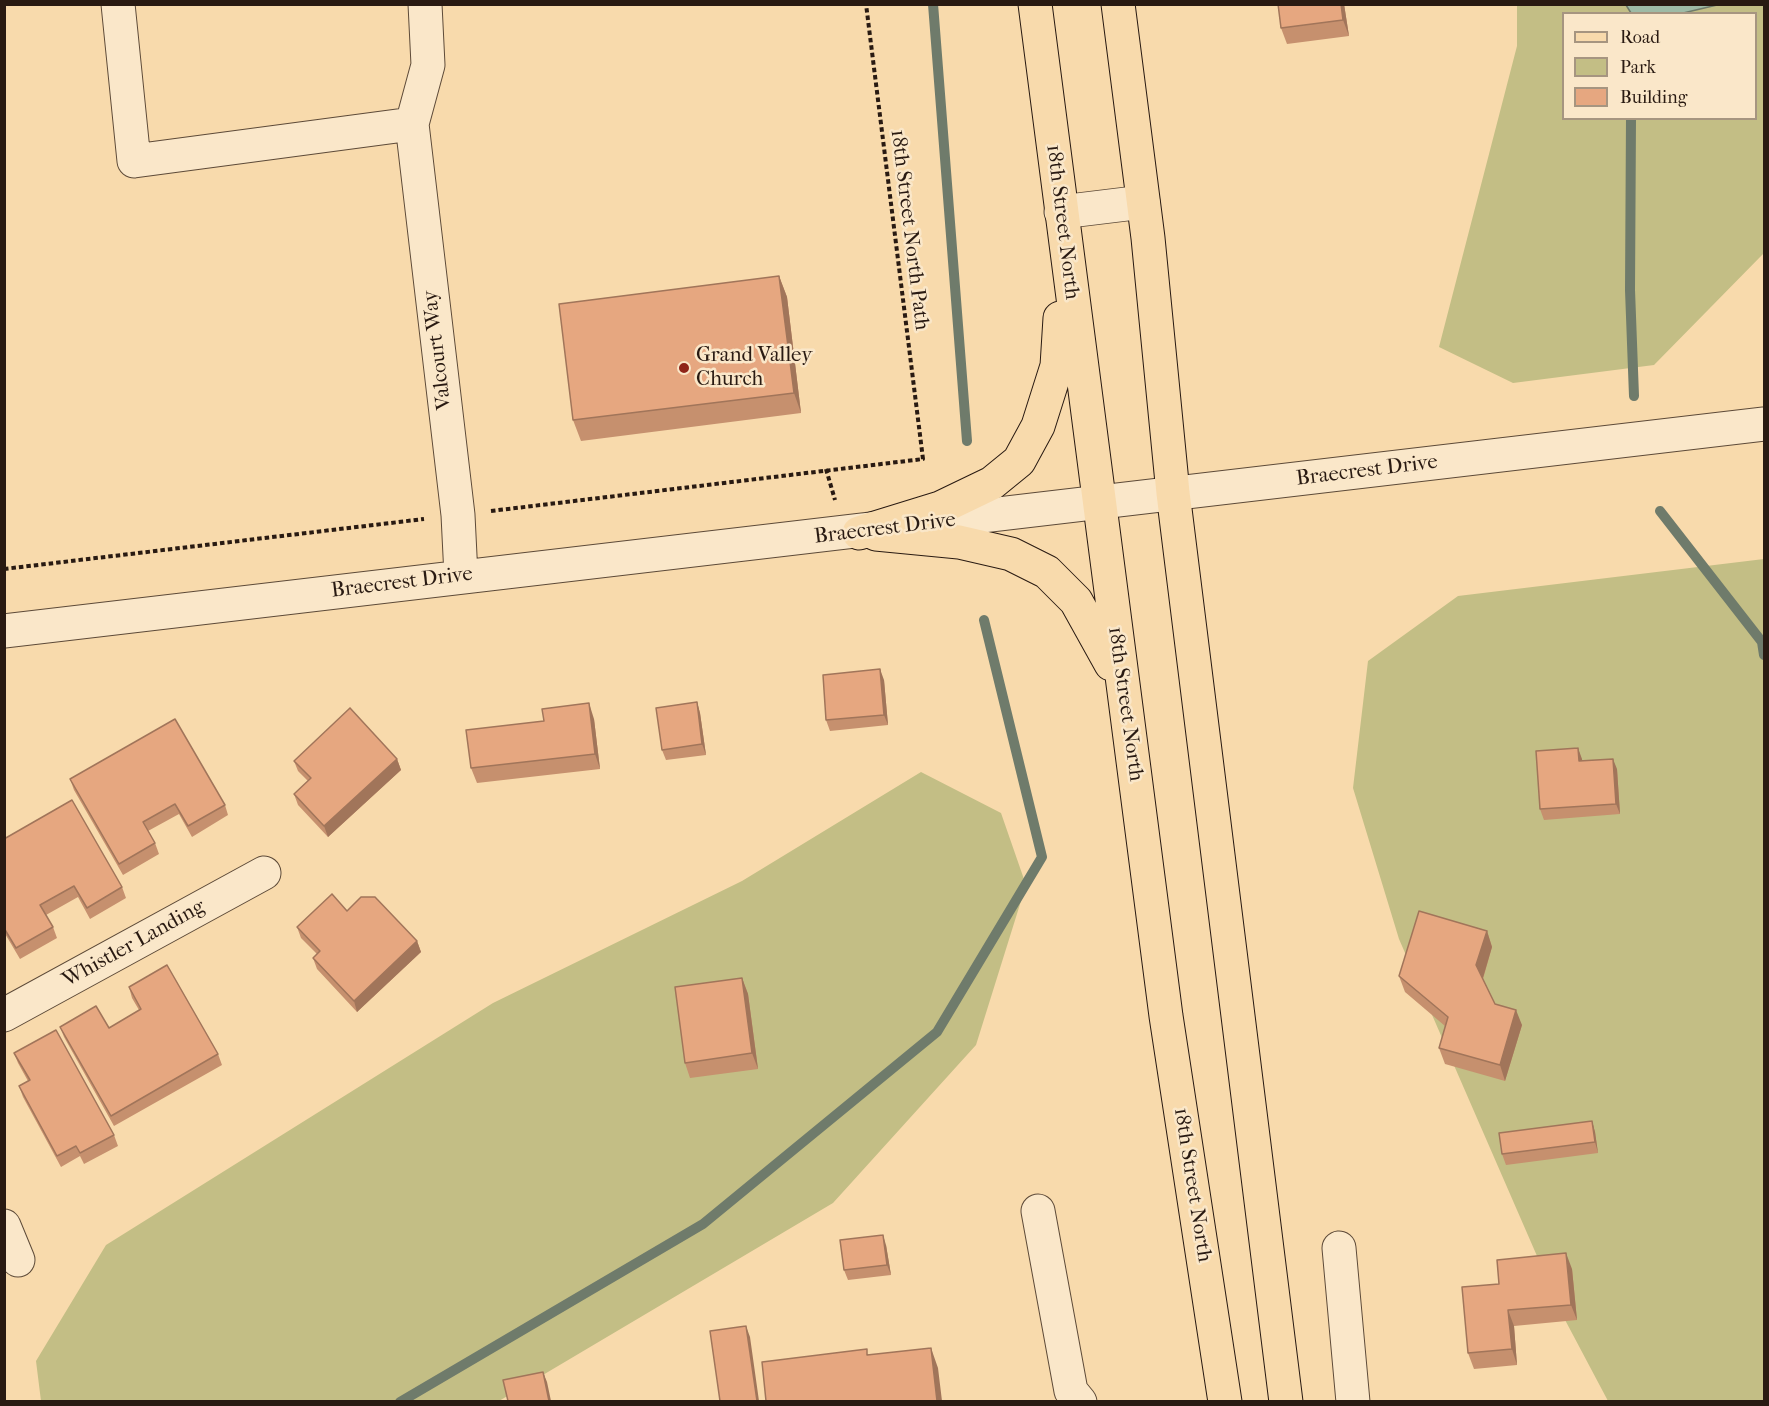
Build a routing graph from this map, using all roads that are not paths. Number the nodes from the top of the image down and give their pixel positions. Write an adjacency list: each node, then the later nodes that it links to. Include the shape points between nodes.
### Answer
1 (118, 4): 5 (street, via 134,161)
2 (424, 4): 5 (street, Valcourt Way, via 428,65)
3 (1035, 4): 7 (main road, 18th Street North)
4 (1118, 4): 6 (main road)
5 (412, 124): 12 (street, Valcourt Way, via 458,515)
6 (1143, 202): 7 (street); 9 (main road)
7 (1063, 226): 10 (main road, 18th Street North); 11 (main road, via 1057,366 1038,426 1019,461 992,483 940,508)
8 (1764, 424): 9 (street, Braecrest Drive)
9 (1173, 493): 10 (street, Braecrest Drive); 23 (main road)
10 (1098, 503): 11 (street, Braecrest Drive); 14 (main road, 18th Street North)
11 (859, 533): 12 (street, Braecrest Drive); 14 (main road, via 959,542 1011,554 1047,572 1076,601)
12 (461, 576): 13 (street, Braecrest Drive)
13 (4, 631)
14 (1123, 689): 22 (main road, 18th Street North, via 1166,1016)
15 (264, 873): 16 (street, Whistler Landing)
16 (4, 1015)
17 (1038, 1211): 21 (street, via 1071,1391)
18 (4, 1226): 20 (street)
19 (1339, 1248): 24 (street)
20 (18, 1260)
21 (1080, 1401)
22 (1225, 1401)
23 (1286, 1401)
24 (1353, 1401)

